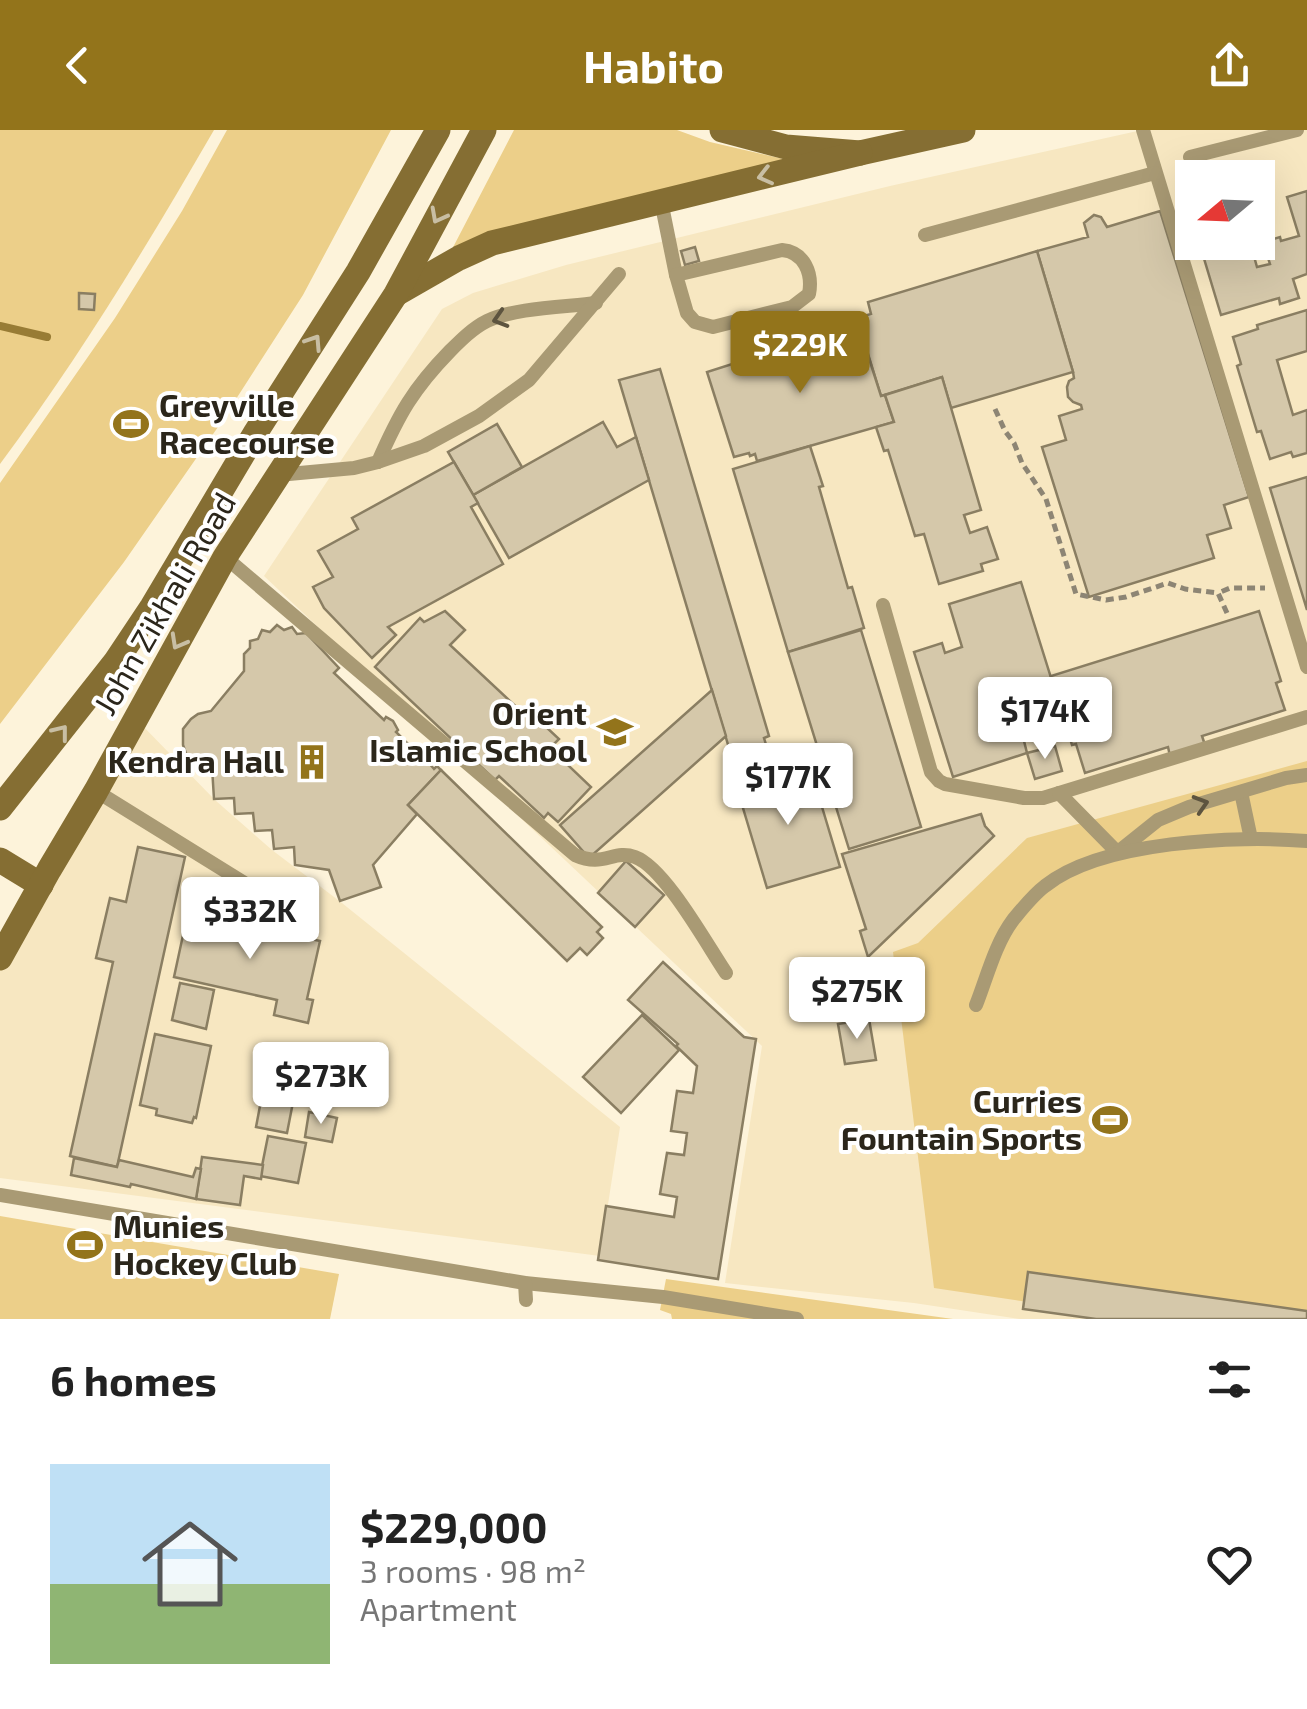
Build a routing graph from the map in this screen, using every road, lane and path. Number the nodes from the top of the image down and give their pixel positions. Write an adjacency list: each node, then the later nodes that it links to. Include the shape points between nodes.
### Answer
1 (438, 130): 30 (main road, John Zikhali Road, one-way to 1, via 143,620)
2 (484, 130): 14 (main road, John Zikhali Road, one-way to 14)
3 (722, 130): 7 (main road, via 786,146)
4 (963, 130): 7 (main road)
5 (1143, 130): 9 (lane)
6 (1297, 130): 8 (lane)
7 (860, 153): 10 (main road, one-way to 10)
8 (1190, 157)
9 (1155, 173): 11 (lane); 20 (lane)
10 (661, 201): 13 (lane); 14 (main road, via 492,244)
11 (925, 235)
12 (619, 274): 15 (lane)
13 (676, 274): 13 (lane, via 796,252 809,294 796,304 713,326 687,313)
14 (396, 294): 18 (main road, John Zikhali Road)
15 (596, 303): 17 (lane, via 529,380 465,424); 17 (lane, one-way to 17, via 489,320 464,336 410,396)
16 (995, 409): 21 (path, via 1046,500 1076,594 1106,600 1168,583)
17 (378, 462): 18 (lane)
18 (278, 475): 19 (main road, John Zikhali Road)
19 (224, 557): 27 (main road, John Zikhali Road, one-way to 27); 38 (lane, via 575,855 595,862 631,855 648,864)
20 (1283, 590): 21 (path); 24 (lane)
21 (1218, 593): 23 (path)
22 (883, 605): 29 (lane, via 935,777 1024,798)
23 (1227, 613)
24 (1307, 667)
25 (1307, 717): 29 (lane)
26 (1307, 775): 28 (lane)
27 (96, 791): 35 (main road, John Zikhali Road); 36 (lane)
28 (1241, 792): 31 (lane); 33 (lane, one-way to 28, via 1158,820)
29 (1059, 793): 33 (lane)
30 (0, 808)
31 (1251, 839): 32 (lane); 33 (lane)
32 (1307, 841)
33 (1118, 852): 39 (lane, via 1043,887 998,945)
34 (0, 860): 35 (main road)
35 (41, 885): 37 (main road, John Zikhali Road)
36 (301, 918)
37 (0, 958)
38 (726, 972)
39 (976, 1005)
40 (0, 1194): 41 (lane)
41 (526, 1283): 42 (lane); 43 (lane)
42 (526, 1300)
43 (798, 1319)

